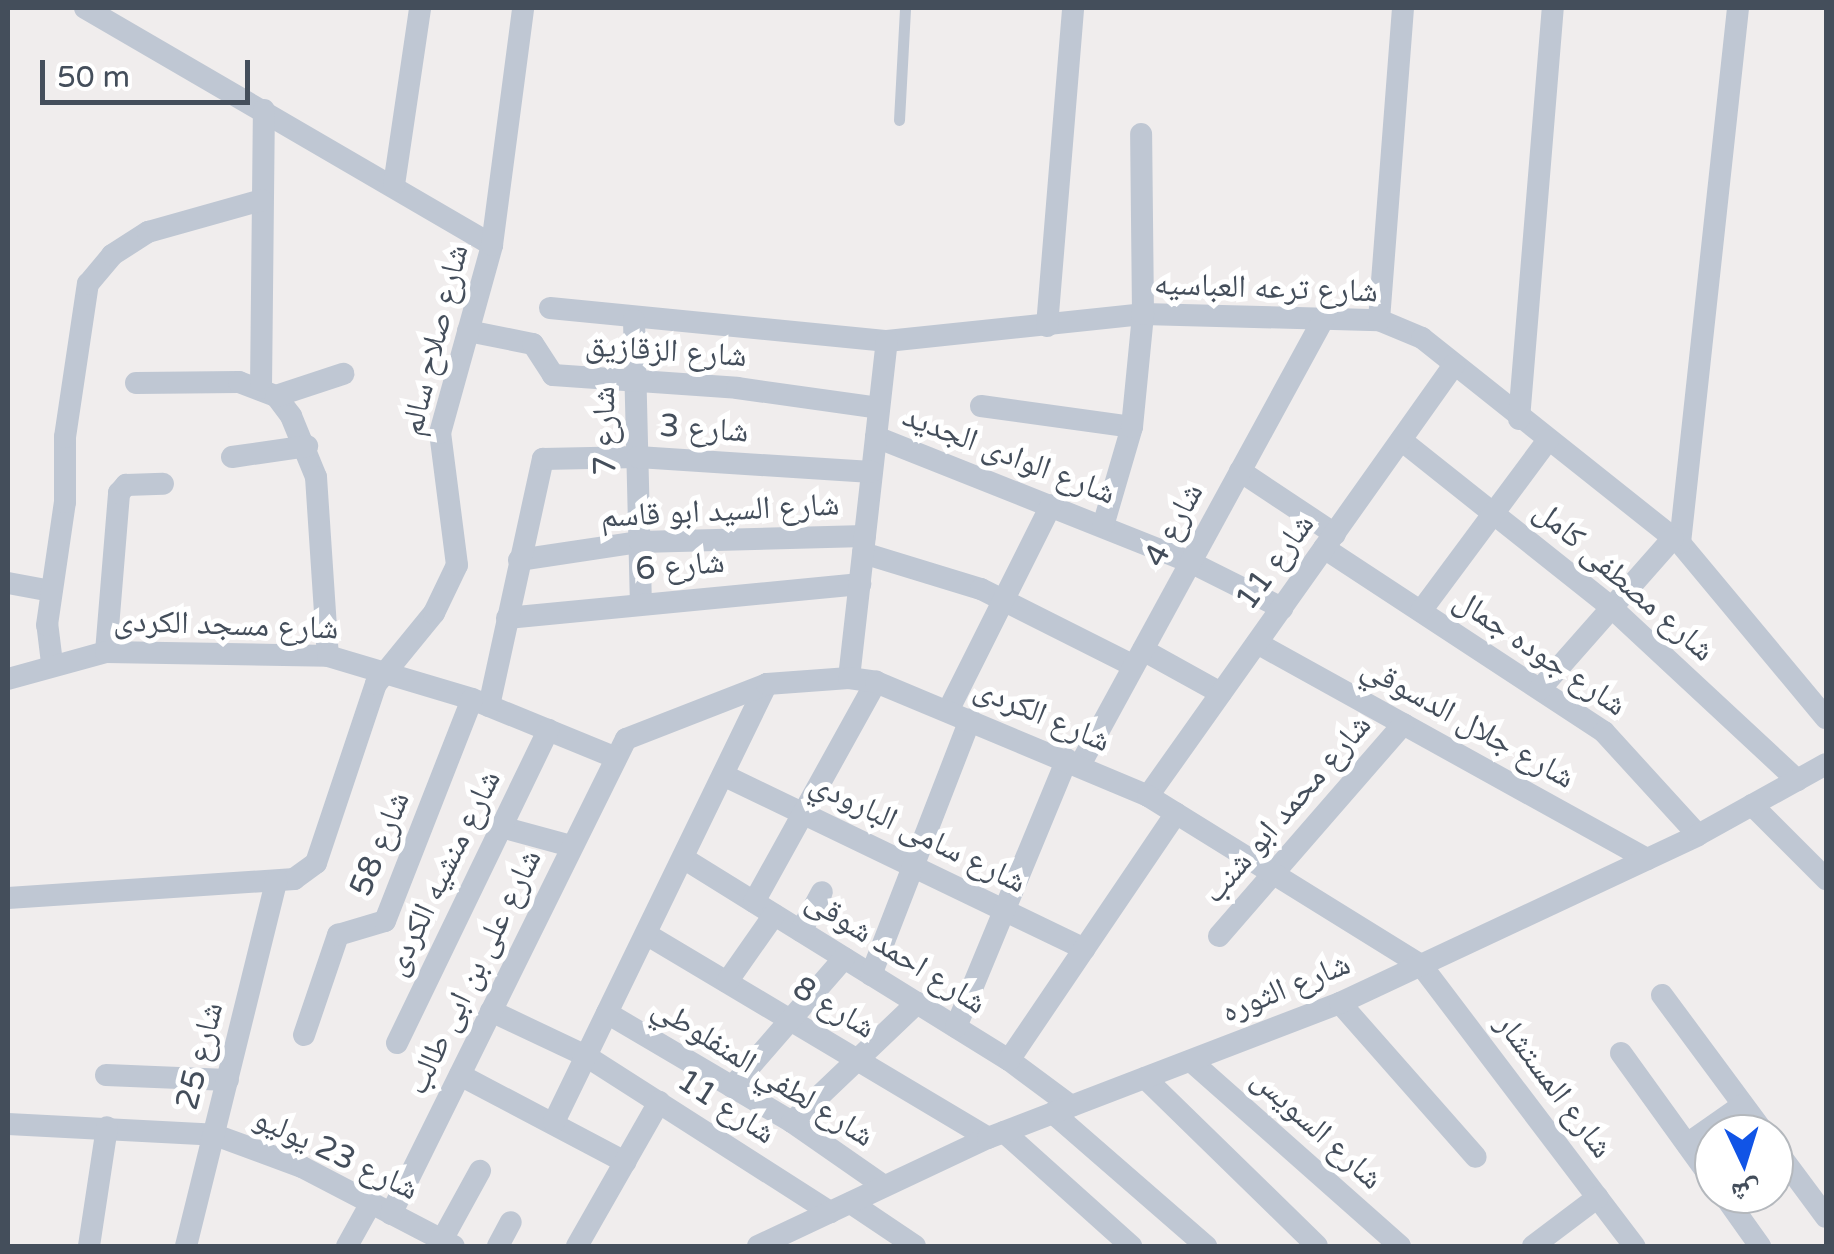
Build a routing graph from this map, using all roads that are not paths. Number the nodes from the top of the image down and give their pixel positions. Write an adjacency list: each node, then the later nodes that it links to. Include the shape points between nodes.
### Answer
1 (85, 8): 9 (street)
2 (420, 8): 12 (street)
3 (523, 8): 14 (street, شارع صلاح سالم)
4 (905, 8): 10 (lane)
5 (1072, 8): 20 (street)
6 (1403, 8): 19 (street)
7 (1553, 8): 30 (street)
8 (1738, 8): 45 (street)
9 (264, 110): 12 (street); 13 (street)
10 (900, 120)
11 (1142, 134): 16 (street)
12 (394, 185): 14 (street)
13 (262, 200): 27 (street); 52 (street, via 148,232 112,255 88,284 77,325 65,502)
14 (492, 245): 21 (street, شارع صلاح سالم)
15 (550, 308): 18 (street, شارع ترعه العباسيه)
16 (1143, 314): 17 (street, شارع ترعه العباسيه); 20 (street, شارع ترعه العباسيه); 31 (street)
17 (1324, 316): 19 (street, شارع ترعه العباسيه); 38 (street, شارع 4)
18 (634, 320): 22 (street, شارع ترعه العباسيه); 25 (street, شارع 7)
19 (1379, 320): 23 (street, شارع ترعه العباسيه, via 1422,338)
20 (1047, 326): 22 (street, شارع ترعه العباسيه)
21 (468, 331): 25 (street, شارع الزقازيق, via 533,344 553,375); 64 (street, شارع صلاح سالم, via 440,433 457,565 434,613)
22 (887, 341): 29 (street)
23 (1454, 365): 30 (street, شارع ترعه العباسيه); 33 (street, شارع 11)
24 (342, 374): 27 (street)
25 (636, 380): 29 (street, شارع الزقازيق); 37 (street, شارع 7)
26 (136, 383): 27 (street, via 203,380)
27 (268, 392): 35 (street)
28 (981, 406): 31 (street)
29 (880, 408): 32 (street)
30 (1520, 419): 34 (street, شارع ترعه العباسيه)
31 (1132, 427): 43 (street)
32 (876, 437): 39 (street); 41 (street, شارع الوادى الجديد)
33 (1401, 440): 42 (street, شارع مصطفى كامل); 44 (street, شارع 11)
34 (1548, 440): 42 (street); 45 (street, شارع ترعه العباسيه)
35 (307, 446): 36 (street); 61 (street, via 319,505)
36 (232, 457)
37 (638, 457): 39 (street, شارع 3); 46 (street, شارع 7); 48 (street, شارع 3, via 556,454 539,468)
38 (1240, 471): 44 (street, شارع جوده جمال); 49 (street, شارع 4)
39 (872, 472): 47 (street)
40 (162, 484): 60 (street, via 126,485 119,493)
41 (1051, 506): 43 (street, شارع الوادى الجديد); 54 (street)
42 (1494, 512): 56 (street, شارع مصطفى كامل); 57 (street)
43 (1103, 526): 49 (street, شارع الوادى الجديد)
44 (1329, 541): 55 (street, شارع 11); 57 (street, شارع جوده جمال)
45 (1676, 541): 56 (street); 73 (street, شارع ترعه العباسيه)
46 (640, 542): 47 (street, شارع السيد ابو قاسم); 48 (street, شارع السيد ابو قاسم); 53 (street, شارع 7)
47 (864, 544): 51 (street); 54 (street)
48 (519, 560): 58 (street)
49 (1192, 562): 55 (street, شارع الوادى الجديد); 62 (street, شارع 4)
50 (8, 583): 52 (street)
51 (860, 584): 53 (street, شارع 6); 65 (street)
52 (51, 591): 63 (street)
53 (641, 602): 58 (street, شارع 6)
54 (1003, 602): 62 (street); 72 (street)
55 (1282, 608): 59 (street, شارع 11)
56 (1612, 608): 69 (street); 80 (street, شارع مصطفى كامل)
57 (1420, 611): 69 (street, شارع جوده جمال)
58 (507, 618): 71 (street)
59 (1257, 643): 70 (street, شارع 11); 74 (street, شارع جلال الدسوقي)
60 (106, 652): 61 (street, شارع مسجد الكردى); 63 (street, شارع مسجد الكردى)
61 (328, 656): 64 (street, شارع مسجد الكردى)
62 (1138, 658): 70 (street); 77 (street, شارع 4)
63 (52, 663): 66 (street, شارع مسجد الكردى)
64 (386, 670): 71 (street, شارع مسجد الكردى); 93 (street, شارع صلاح سالم, via 324,848 316,864)
65 (849, 678): 67 (street, شارع الكردى); 68 (street, شارع الكردى)
66 (8, 679)
67 (876, 682): 72 (street, شارع الكردى); 84 (street)
68 (767, 684): 76 (street, شارع الكردى, via 634,733); 79 (street)
69 (1540, 688): 86 (street, شارع جوده جمال, via 1604,732)
70 (1221, 693): 81 (street, شارع 11)
71 (480, 703): 75 (street, شارع مسجد الكردى); 114 (street, شارع 58, via 385,920 338,934)
72 (959, 715): 77 (street, شارع الكردى); 90 (street)
73 (1826, 718)
74 (1403, 724): 89 (street, شارع جلال الدسوقي); 91 (street, شارع محمد ابو شنب)
75 (548, 730): 76 (street, شارع مسجد الكردى); 85 (street, شارع منشيه الكردى)
76 (614, 758): 87 (street, شارع على بن ابى طالب)
77 (1074, 762): 81 (street, شارع الكردى); 97 (street, شارع 4)
78 (1826, 764): 80 (street, شارع الثوره)
79 (724, 775): 84 (street, شارع سامى البارودي); 88 (street)
80 (1797, 780): 82 (street, شارع الثوره)
81 (1148, 796): 83 (street, شارع الكردى)
82 (1752, 806): 86 (street, شارع الثوره); 92 (street)
83 (1176, 813): 91 (street, شارع الكردى); 102 (street)
84 (804, 814): 90 (street, شارع سامى البارودي); 96 (street)
85 (501, 827): 87 (street); 115 (street, شارع منشيه الكردى)
86 (1698, 835): 89 (street, شارع الثوره)
87 (571, 846): 110 (street, شارع على بن ابى طالب)
88 (683, 858): 96 (street, شارع احمد شوقى); 100 (street)
89 (1647, 859): 104 (street, شارع الثوره)
90 (913, 866): 97 (street, شارع سامى البارودي); 105 (street)
91 (1275, 872): 101 (street, شارع محمد ابو شنب); 104 (street, شارع الكردى)
92 (1826, 878)
93 (285, 880): 95 (street); 124 (street, شارع 25)
94 (822, 892): 99 (street)
95 (8, 898)
96 (754, 902): 98 (street, شارع احمد شوقى)
97 (1003, 910): 102 (street, شارع سامى البارودي); 113 (street, شارع 4)
98 (774, 915): 99 (street, شارع احمد شوقى); 106 (street)
99 (800, 931): 103 (street, شارع احمد شوقى)
100 (646, 934): 106 (street, شارع 8); 111 (street)
101 (1219, 936)
102 (1084, 949): 119 (street)
103 (844, 958): 105 (street, شارع احمد شوقى); 112 (street)
104 (1421, 965): 109 (street, شارع الثوره); 143 (street, شارع المستشار)
105 (871, 974): 108 (street, شارع احمد شوقى)
106 (727, 982): 112 (street, شارع 8)
107 (1662, 995): 127 (street)
108 (917, 1003): 113 (street, شارع احمد شوقى); 118 (street)
109 (1340, 1003): 120 (street, شارع الثوره); 138 (street)
110 (492, 1011): 117 (street, شارع 11); 122 (street, شارع على بن ابى طالب)
111 (607, 1014): 117 (street); 125 (street, شارع لطفي المنفلوطي)
112 (790, 1020): 118 (street, شارع 8); 125 (street)
113 (956, 1027): 119 (street, شارع احمد شوقى)
114 (304, 1035)
115 (398, 1044)
116 (1621, 1053): 136 (street)
117 (586, 1056): 126 (street, شارع 11); 130 (street)
118 (858, 1060): 131 (street); 135 (street, شارع 8)
119 (1009, 1060): 128 (street, شارع احمد شوقى)
120 (1190, 1061): 123 (street, شارع الثوره); 160 (street, شارع السويس)
121 (106, 1075): 124 (street)
122 (460, 1075): 130 (street); 145 (street, شارع على بن ابى طالب)
123 (1145, 1078): 128 (street, شارع الثوره); 159 (street)
124 (228, 1080): 134 (street, شارع 25)
125 (732, 1087): 131 (street, شارع لطفي المنفلوطي)
126 (658, 1102): 139 (street); 144 (street, شارع 11)
127 (1744, 1105): 129 (street); 136 (street)
128 (1062, 1110): 135 (street, شارع الثوره); 158 (street, شارع احمد شوقى)
129 (1751, 1114)
130 (554, 1122): 139 (street)
131 (792, 1122): 142 (street, شارع لطفي المنفلوطي)
132 (8, 1124): 133 (street, شارع 23 يوليو)
133 (107, 1127): 134 (street, شارع 23 يوليو); 150 (street)
134 (214, 1135): 145 (street, شارع 23 يوليو, via 260,1148); 151 (street, شارع 25)
135 (996, 1135): 142 (street, شارع الثوره); 157 (street, شارع 8)
136 (1687, 1144): 137 (street)
137 (1694, 1154)
138 (1476, 1157)
139 (626, 1162): 154 (street)
140 (480, 1171): 149 (street)
141 (1794, 1174): 147 (street)
142 (884, 1186): 144 (street, شارع الثوره)
143 (1598, 1197): 161 (street); 162 (street, شارع المستشار)
144 (841, 1207): 155 (street, شارع الثوره); 156 (street, شارع 11)
145 (381, 1209): 149 (street, شارع 23 يوليو); 152 (street, شارع على بن ابى طالب)
146 (1737, 1214): 163 (street)
147 (1826, 1218)
148 (511, 1222): 153 (street)
149 (447, 1244)
150 (89, 1246)
151 (186, 1246)
152 (347, 1246)
153 (498, 1246)
154 (577, 1246)
155 (758, 1246)
156 (915, 1246)
157 (1130, 1246)
158 (1206, 1246)
159 (1317, 1246)
160 (1400, 1246)
161 (1533, 1246)
162 (1634, 1246)
163 (1760, 1246)

